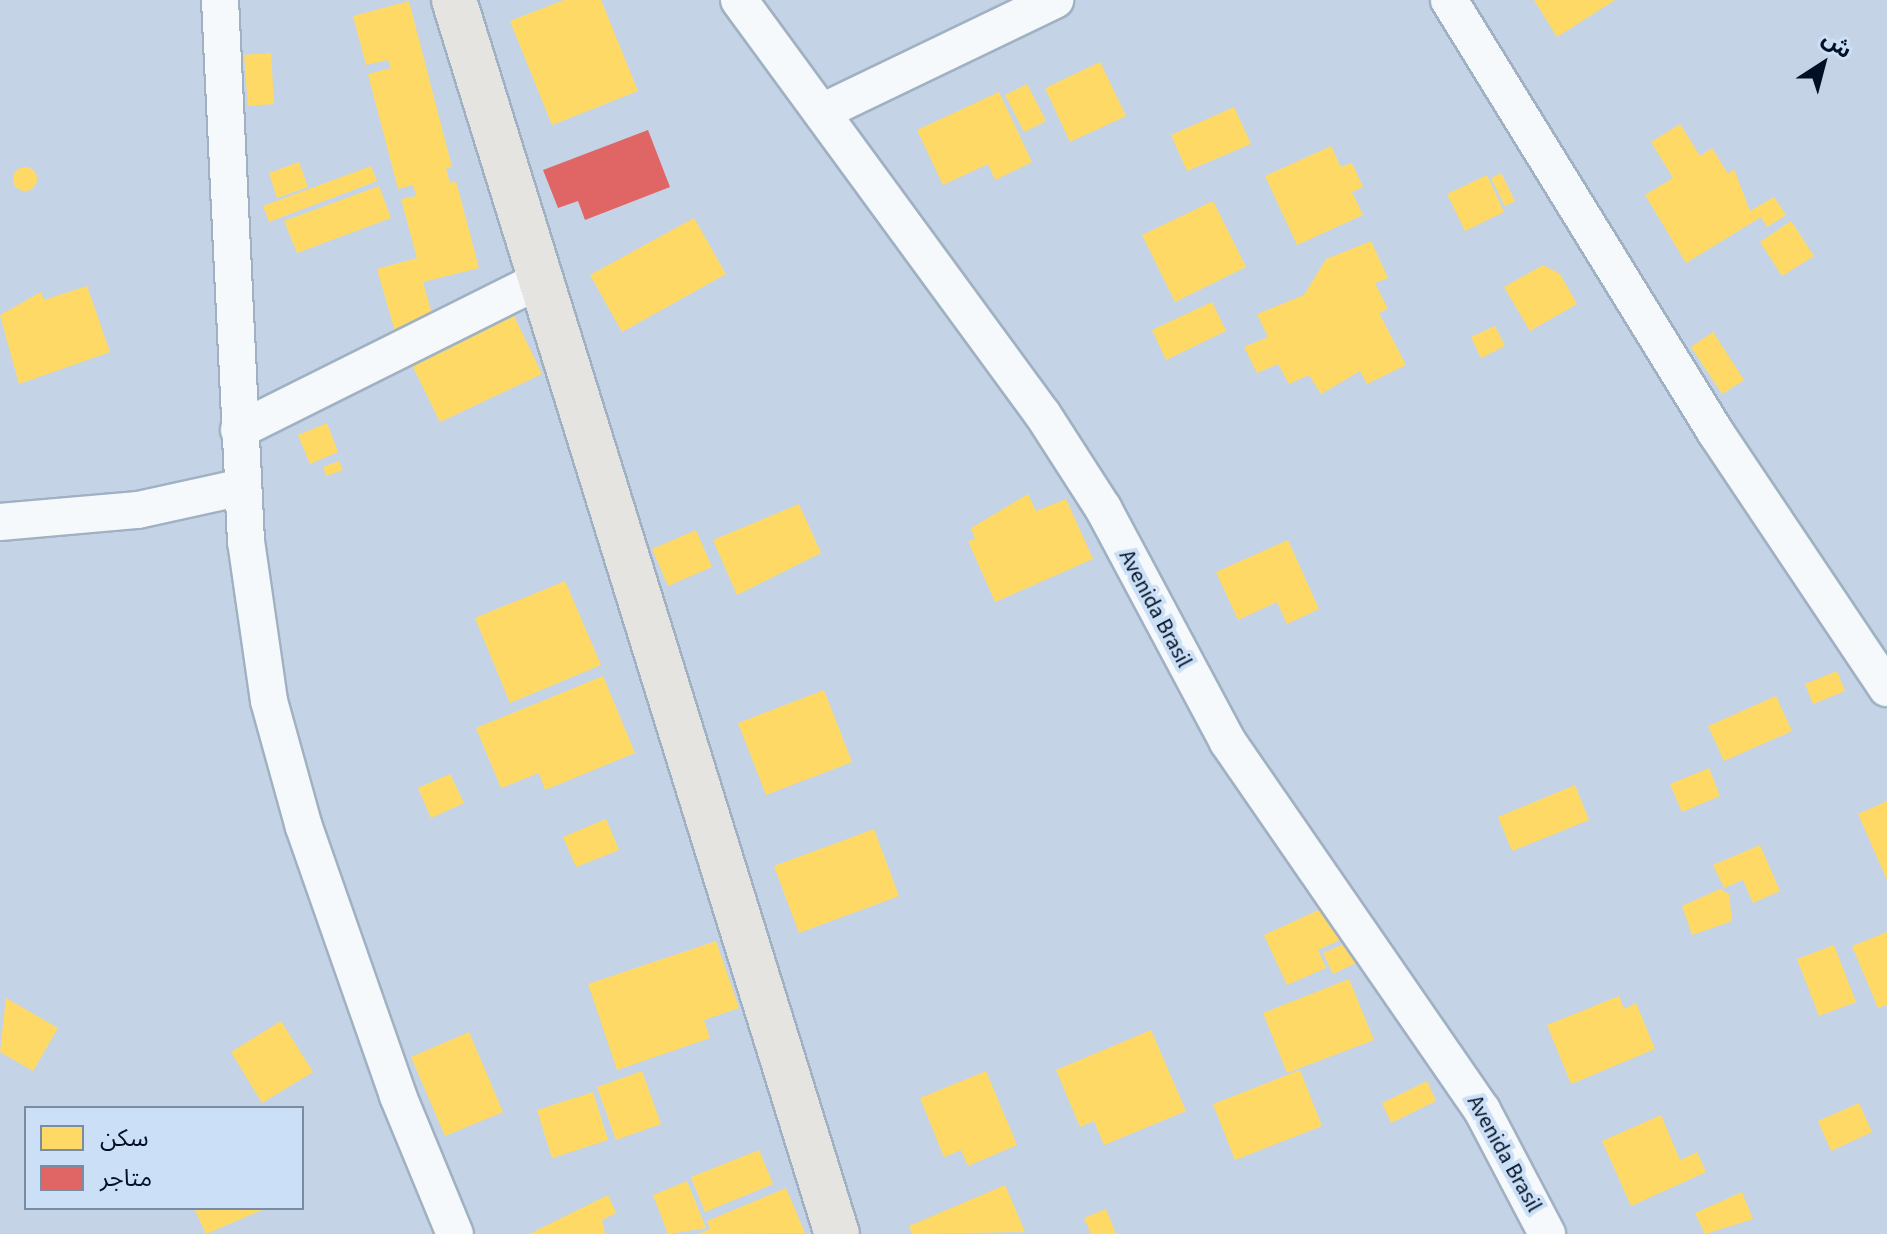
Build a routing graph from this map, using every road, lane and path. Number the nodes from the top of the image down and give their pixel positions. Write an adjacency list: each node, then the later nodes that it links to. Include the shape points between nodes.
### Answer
1 (220, 0): 8 (street)
2 (454, 0): 7 (main road)
3 (739, 0): 6 (street, Avenida Brasil)
4 (1055, 0): 6 (street)
5 (1449, 0): 11 (street, via 1716,433)
6 (822, 112): 14 (street, Avenida Brasil, via 1069,455 1228,742 1482,1110)
7 (538, 281): 8 (street); 13 (main road)
8 (239, 430): 9 (street)
9 (243, 487): 10 (street, via 138,510); 12 (street, via 269,701 304,827 398,1096)
10 (0, 522)
11 (1887, 688)
12 (455, 1234)
13 (837, 1234)
14 (1547, 1234)

